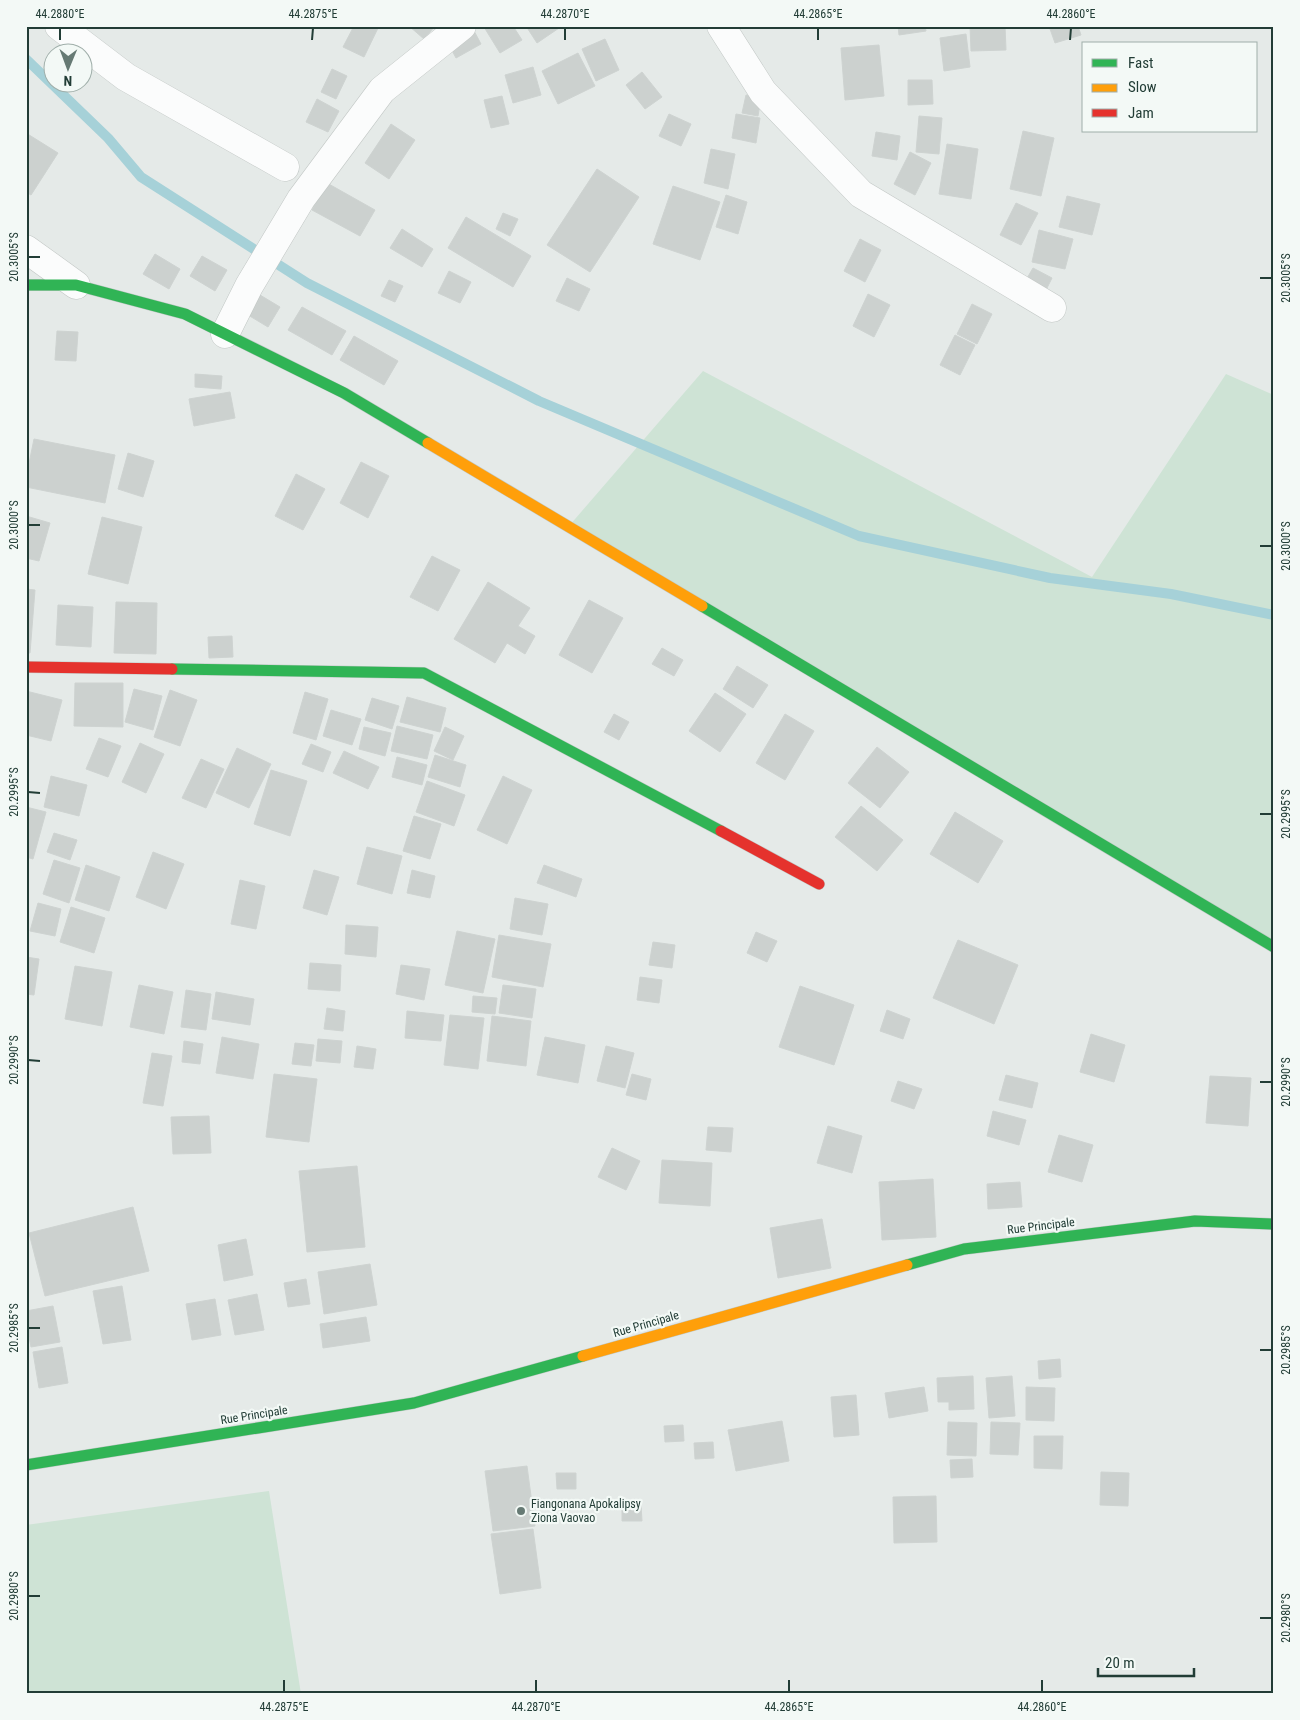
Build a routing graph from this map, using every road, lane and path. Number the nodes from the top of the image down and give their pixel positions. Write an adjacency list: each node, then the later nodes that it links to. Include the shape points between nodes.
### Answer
1 (59, 26): 4 (street, via 126,77)
2 (462, 26): 9 (street, via 382,90 302,199 249,286)
3 (721, 26): 8 (street, via 763,92 861,194)
4 (285, 168)
5 (26, 250): 7 (street)
6 (26, 285): 7 (street)
7 (76, 286): 9 (street, via 185,314)
8 (1052, 308)
9 (225, 334): 12 (street, via 352,398)
10 (26, 667): 11 (street, via 424,673)
11 (819, 884)
12 (1274, 947)
13 (1274, 1224): 14 (street, Rue Principale, via 1195,1221 964,1249 414,1404)
14 (26, 1465)

